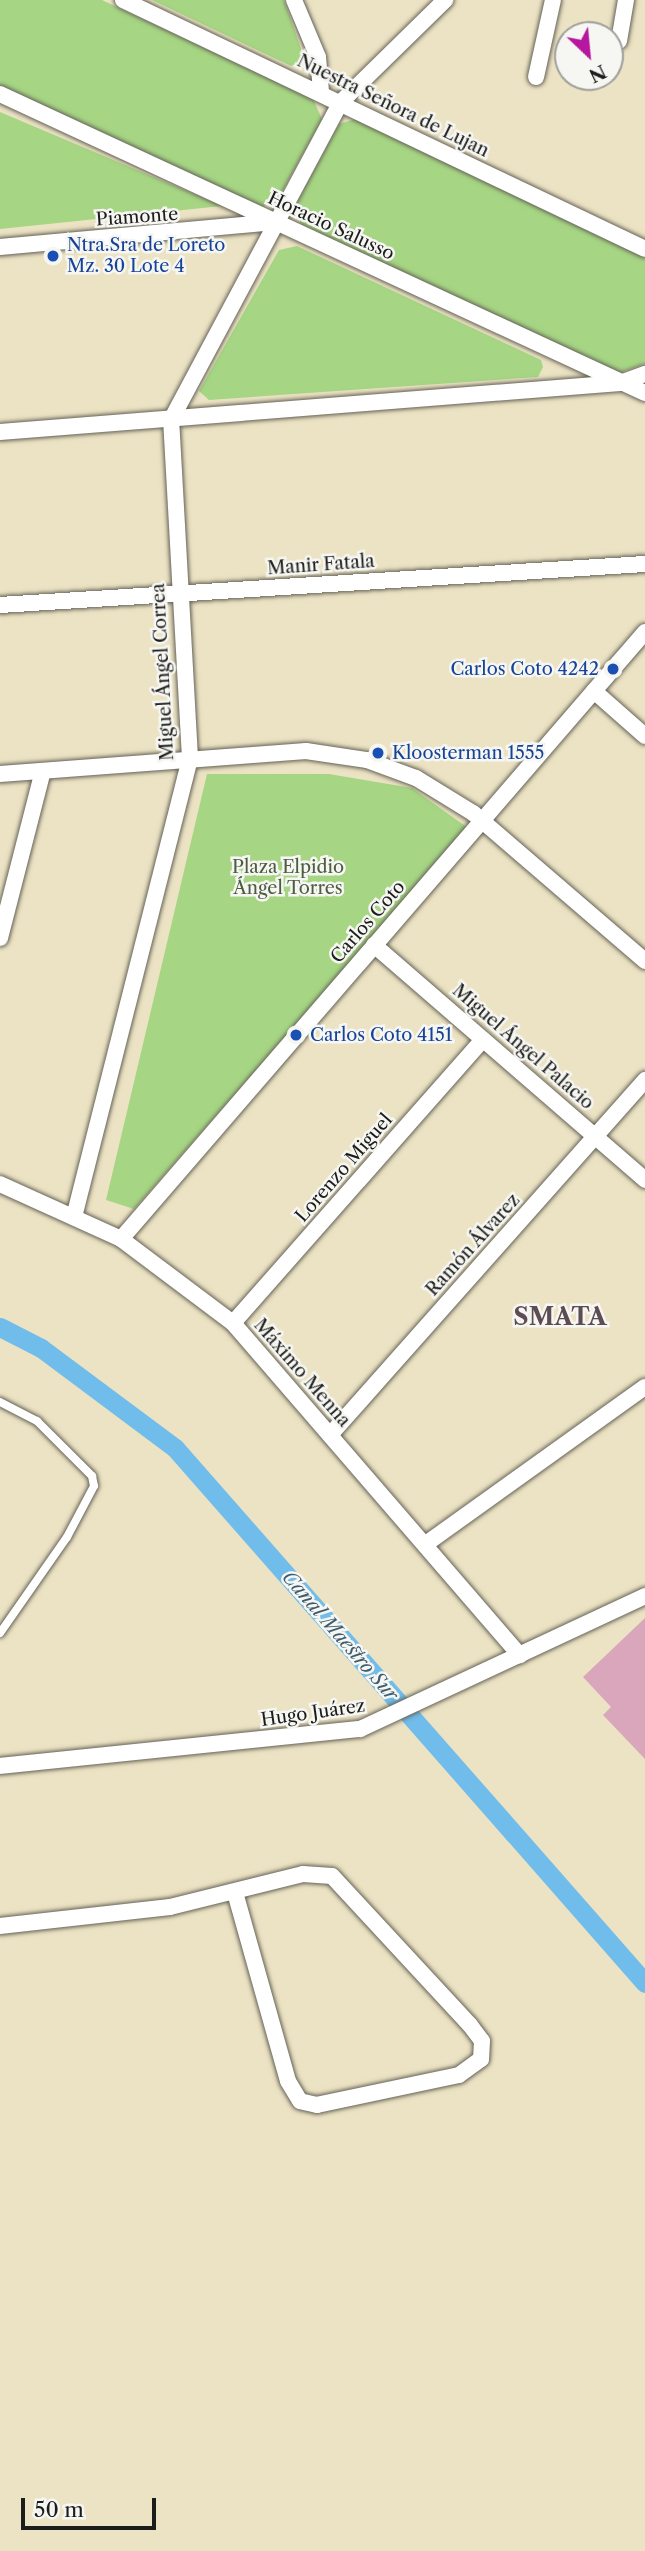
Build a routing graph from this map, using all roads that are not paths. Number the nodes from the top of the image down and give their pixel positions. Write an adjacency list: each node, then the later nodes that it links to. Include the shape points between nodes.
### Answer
1 (123, 0): 8 (street, Nuestra Señora de Lujan)
2 (294, 0): 8 (street, via 318,57)
3 (445, 0): 10 (street)
4 (553, 0): 7 (street)
5 (626, 0): 6 (street)
6 (622, 21)
7 (536, 77)
8 (321, 93): 10 (street, Nuestra Señora de Lujan)
9 (0, 94): 11 (street, Horacio Salusso)
10 (341, 102): 11 (street); 13 (street, Nuestra Señora de Lujan)
11 (277, 222): 12 (street, Piamonte); 15 (street, Horacio Salusso); 17 (street)
12 (0, 247)
13 (645, 249)
14 (645, 374): 15 (street)
15 (620, 383): 16 (street, Horacio Salusso); 17 (street)
16 (645, 393)
17 (171, 420): 18 (street); 20 (street, Miguel Ángel Correa)
18 (0, 432)
19 (645, 564): 20 (street, Manir Fatala)
20 (179, 593): 21 (street, Manir Fatala); 25 (street, Miguel Ángel Correa)
21 (0, 605)
22 (645, 632): 23 (street, Carlos Coto)
23 (594, 691): 24 (street); 28 (street, Carlos Coto)
24 (645, 736)
25 (191, 758): 26 (street); 28 (street, via 337,753 398,769); 37 (street, Miguel Ángel Correa)
26 (43, 771): 27 (street); 29 (street)
27 (0, 774)
28 (482, 820): 30 (street, Carlos Coto); 31 (street)
29 (0, 938)
30 (374, 945): 32 (street, Miguel Ángel Palacio); 38 (street, Carlos Coto)
31 (645, 961)
32 (483, 1039): 34 (street, Miguel Ángel Palacio); 39 (street, Lorenzo Miguel)
33 (645, 1080): 34 (street, Ramón Álvarez)
34 (596, 1136): 35 (street, Miguel Ángel Palacio); 42 (street, Ramón Álvarez)
35 (645, 1180)
36 (0, 1184): 37 (street, Máximo Menna)
37 (74, 1217): 38 (street, Máximo Menna)
38 (121, 1239): 39 (street, Máximo Menna)
39 (233, 1323): 42 (street, Máximo Menna)
40 (645, 1387): 43 (street)
41 (0, 1402): 45 (lane, via 37,1421 92,1476 94,1486 67,1538)
42 (330, 1435): 43 (street, Máximo Menna)
43 (426, 1543): 46 (street, Máximo Menna)
44 (645, 1596): 46 (street, Hugo Juárez)
45 (0, 1633)
46 (520, 1654): 47 (street, Hugo Juárez, via 378,1723)
47 (0, 1766)
48 (235, 1893): 48 (street, via 288,2081 300,2101 317,2105 459,2075 481,2059 482,2041 470,2025 332,1876 303,1874); 49 (street, via 170,1907)
49 (0, 1926)

